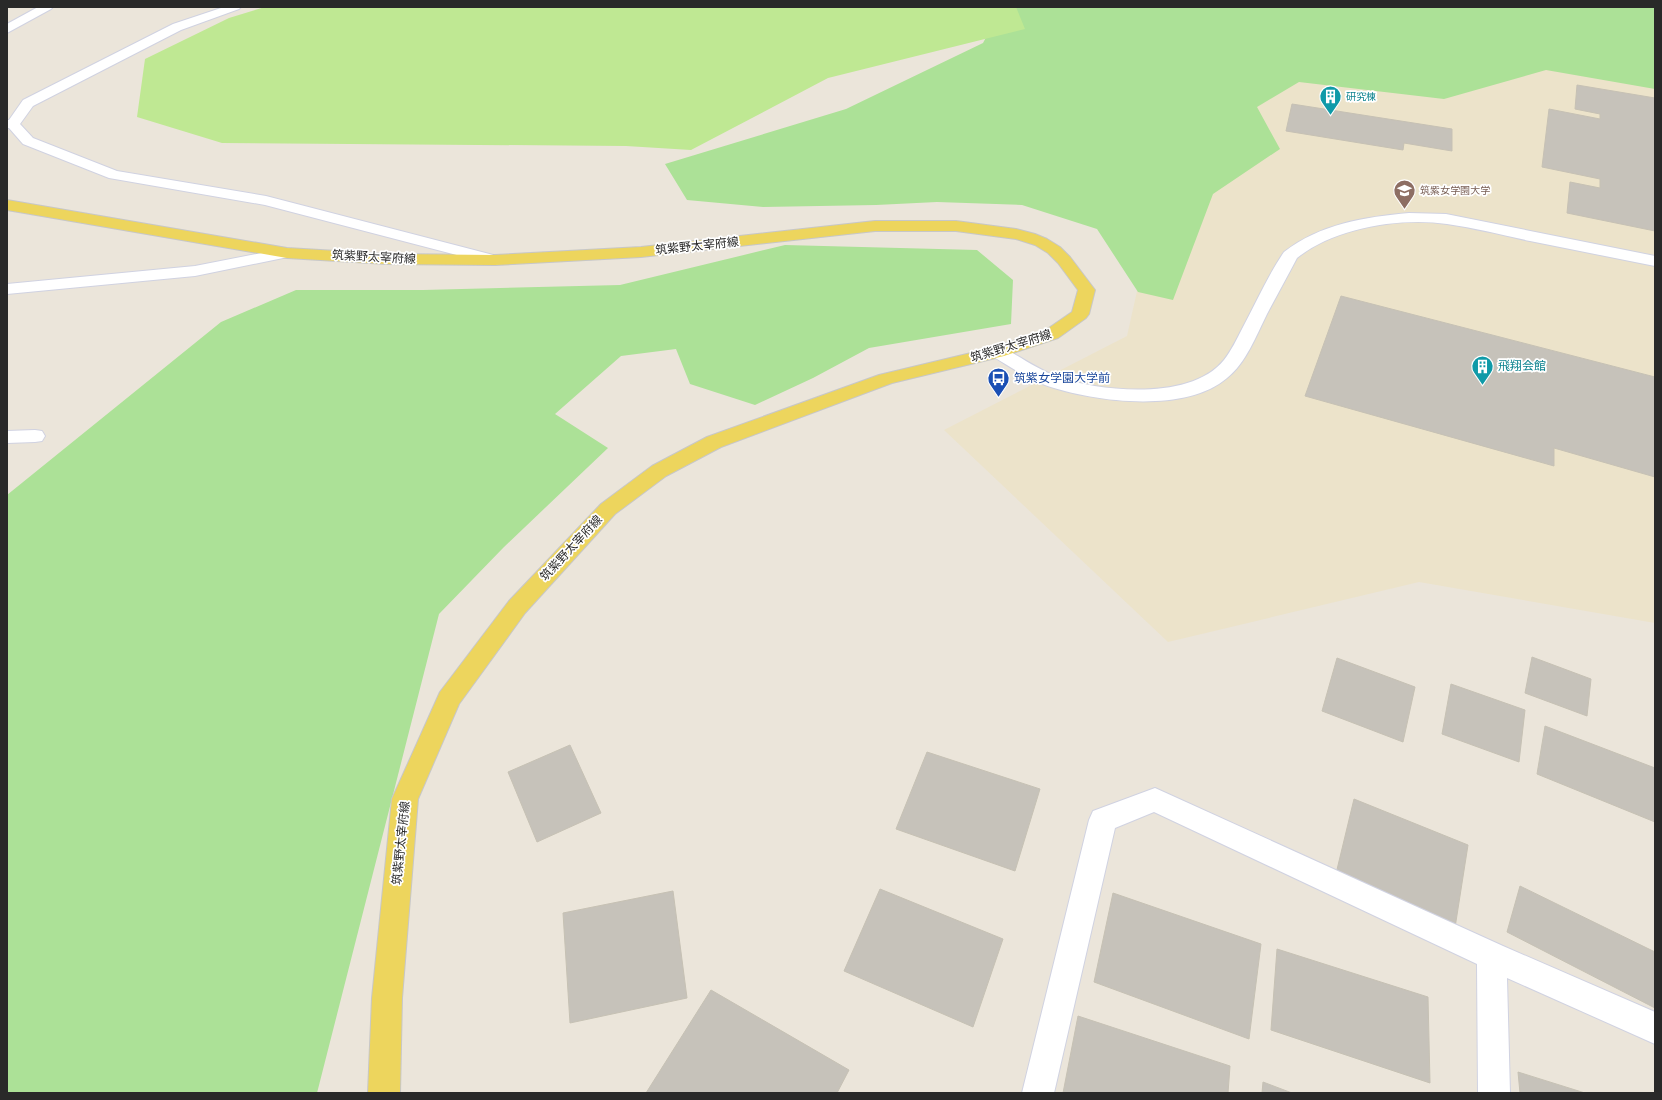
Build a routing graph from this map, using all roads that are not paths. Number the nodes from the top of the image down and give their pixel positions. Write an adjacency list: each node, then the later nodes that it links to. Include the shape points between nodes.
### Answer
1 (47, 7): 3 (street)
2 (235, 7): 4 (street, via 177,27 28,104)
3 (7, 29)
4 (10, 124): 7 (street, via 28,141 114,175 266,200)
5 (7, 205): 6 (main road, 筑紫野太宰府線)
6 (287, 253): 7 (main road, 筑紫野太宰府線, via 388,259); 9 (street, via 195,272)
7 (495, 260): 10 (main road, 筑紫野太宰府線, via 641,252 875,226 956,226 1016,234 1029,237 1054,250 1086,290 1080,314 1052,334)
8 (1655, 261): 10 (street, via 1446,219 1374,221 1314,239 1295,250 1236,357 1220,375 1205,384 1164,395 1143,396 1097,391 1051,380)
9 (7, 290)
10 (998, 352): 15 (main road, 筑紫野太宰府線, via 886,378 714,442 658,471 608,509 517,607 449,698 404,799 387,998)
11 (36, 436): 12 (street)
12 (7, 437)
13 (1492, 956): 14 (street); 16 (street, via 1155,800 1102,820); 17 (street)
14 (1655, 1028)
15 (384, 1093)
16 (1038, 1093)
17 (1494, 1093)

